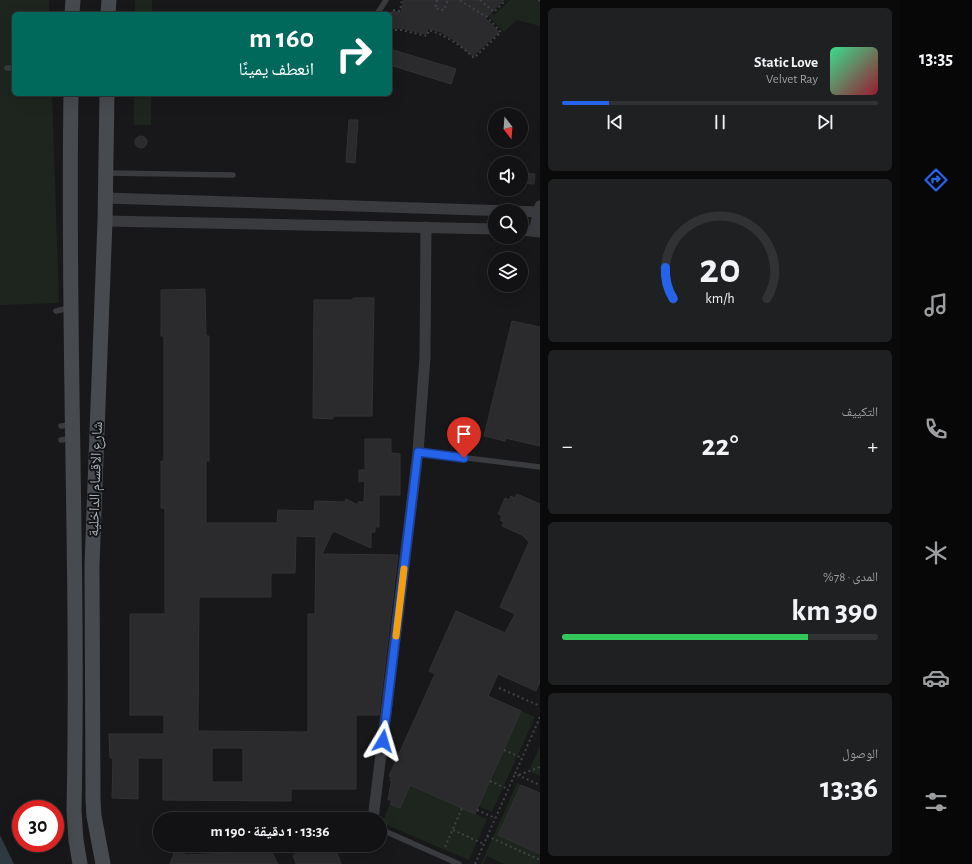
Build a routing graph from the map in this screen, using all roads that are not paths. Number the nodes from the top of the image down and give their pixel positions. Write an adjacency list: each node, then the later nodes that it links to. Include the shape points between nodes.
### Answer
1 (73, 0): 4 (street)
2 (109, 0): 5 (street)
3 (386, 0): 6 (lane)
4 (72, 12)
5 (108, 12)
6 (378, 12)
7 (7, 68): 8 (lane)
8 (12, 68)
9 (71, 96): 19 (street, شارع الاقسام الداخلية)
10 (107, 96): 11 (street, شارع الاقسام الداخلية)
11 (106, 173): 12 (lane); 13 (street, شارع الاقسام الداخلية)
12 (233, 175)
13 (105, 198): 14 (street); 15 (street, شارع الاقسام الداخلية)
14 (539, 209): 18 (street)
15 (105, 221): 16 (street); 26 (street, شارع الاقسام الداخلية, via 92,565 94,810)
16 (426, 227): 17 (street); 21 (street, via 425,357)
17 (488, 229)
18 (537, 231)
19 (71, 307): 20 (lane); 25 (street, شارع الاقسام الداخلية, via 67,432 74,811)
20 (56, 311)
21 (418, 452): 22 (lane); 23 (street)
22 (540, 467)
23 (374, 812)
24 (387, 832): 27 (lane)
25 (80, 864)
26 (103, 864)
27 (459, 864)

